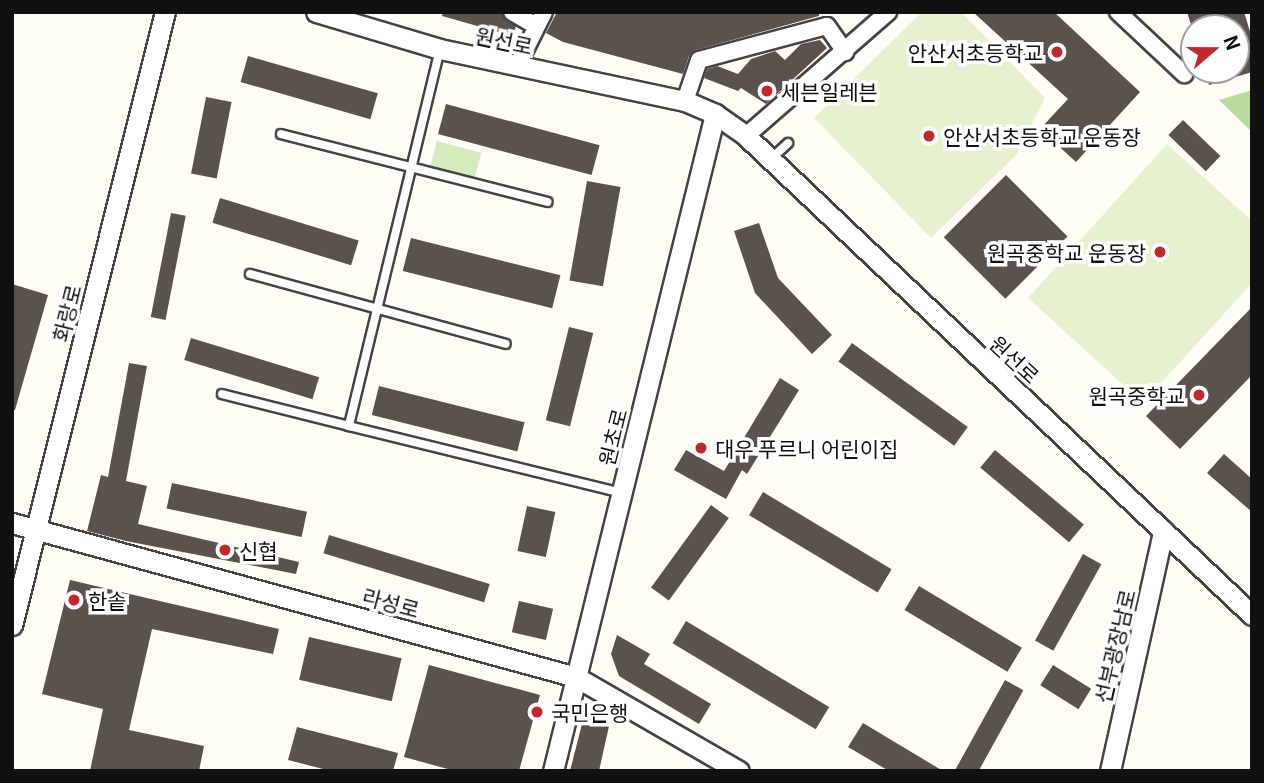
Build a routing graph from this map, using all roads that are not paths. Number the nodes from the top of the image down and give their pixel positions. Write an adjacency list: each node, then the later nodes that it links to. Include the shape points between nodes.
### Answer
1 (165, 12): 26 (street, 화랑로)
2 (316, 12): 7 (street, 원선로)
3 (512, 12): 6 (street)
4 (888, 12): 8 (street)
5 (1118, 12): 10 (street)
6 (540, 19): 9 (street)
7 (440, 49): 9 (street, 원선로); 17 (lane)
8 (845, 52): 11 (street, via 827,26 699,60); 14 (street)
9 (517, 66): 11 (street, 원선로)
10 (1180, 70)
11 (685, 101): 12 (street, 원선로)
12 (715, 114): 14 (street, 원선로); 24 (street, 원초로)
13 (281, 134): 17 (lane)
14 (746, 136): 16 (street, 원선로)
15 (788, 143): 16 (lane)
16 (771, 160): 27 (street, 원선로, via 1068,435)
17 (412, 166): 18 (lane); 20 (lane)
18 (547, 202)
19 (250, 274): 20 (lane)
20 (378, 308): 21 (lane); 23 (lane)
21 (506, 344)
22 (222, 394): 23 (lane)
23 (349, 426): 24 (lane)
24 (622, 493): 30 (street, 원초로)
25 (12, 523): 26 (street, 라성로)
26 (36, 528): 29 (street, 화랑로); 30 (street, 라성로)
27 (1163, 531): 28 (street, 원선로); 33 (street, 선부광장남로)
28 (1252, 615)
29 (12, 625)
30 (576, 677): 31 (street, 원초로); 32 (street, 라성로)
31 (553, 771)
32 (739, 771)
33 (1110, 771)

